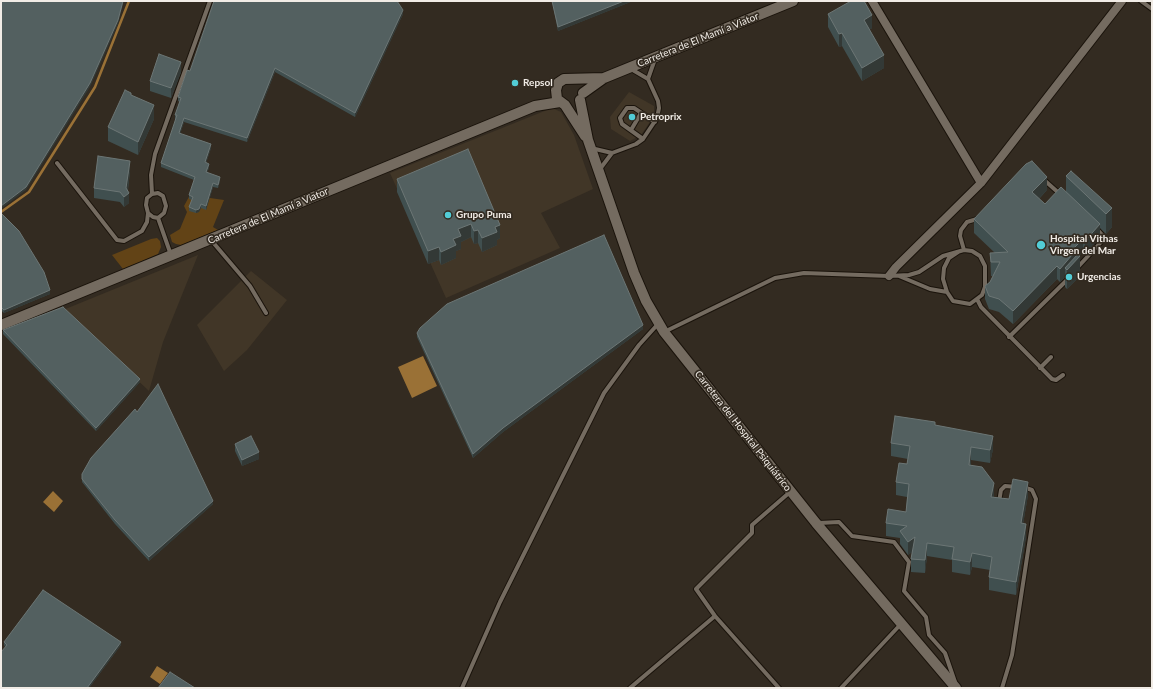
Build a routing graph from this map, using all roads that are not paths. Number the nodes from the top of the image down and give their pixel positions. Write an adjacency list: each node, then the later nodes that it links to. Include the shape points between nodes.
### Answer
1 (210, 1): 26 (lane, via 155,154 151,175)
2 (793, 1): 7 (street, Carretera de El Mamí a Viator)
3 (872, 1): 25 (street)
4 (1122, 1): 25 (street)
5 (1141, 1): 6 (lane)
6 (1152, 9)
7 (656, 57): 8 (street, Carretera de El Mamí a Viator); 11 (lane)
8 (629, 68): 9 (street, Carretera de El Mamí a Viator); 11 (lane)
9 (604, 78): 10 (street); 13 (street)
10 (574, 79): 12 (street, via 564,79 558,83); 13 (street, via 581,85)
11 (648, 79): 17 (lane, via 659,108)
12 (556, 90): 14 (street, via 556,95); 15 (street)
13 (582, 96): 14 (street, via 574,104); 20 (street)
14 (562, 103): 15 (street); 20 (street)
15 (535, 106): 32 (street, Carretera de El Mamí a Viator)
16 (641, 113): 17 (lane); 18 (lane); 18 (lane, via 634,108 627,108 620,118 622,124)
17 (655, 122): 19 (lane)
18 (631, 130): 19 (lane)
19 (643, 139): 21 (lane)
20 (589, 144): 21 (lane); 23 (street, Carretera del Hospital Psiquiátrico)
21 (612, 153): 23 (lane)
22 (57, 163): 28 (lane, via 117,240 124,241 142,231)
23 (599, 171): 43 (street, Carretera del Hospital Psiquiátrico, via 634,273)
24 (1037, 173): 27 (lane)
25 (981, 183): 37 (street, via 896,267)
26 (152, 194): 28 (lane, via 147,198); 29 (lane, via 158,193 163,196 166,206 164,213)
27 (1066, 200)
28 (148, 213): 29 (lane)
29 (158, 218): 35 (lane)
30 (979, 218): 33 (lane, via 967,222 961,230)
31 (1090, 222): 36 (lane, via 1104,237)
32 (211, 239): 35 (street, Carretera de El Mamí a Viator); 41 (lane, via 250,286)
33 (964, 250): 34 (lane); 40 (lane, via 980,256 985,266 985,287)
34 (958, 252): 37 (lane, via 943,256 919,272); 39 (lane, via 949,258 944,268 942,279)
35 (171, 256): 42 (street, Carretera de El Mamí a Viator)
36 (1075, 271)
37 (893, 275): 39 (lane, via 930,290); 43 (lane, via 804,273 775,278)
38 (1070, 276): 44 (lane)
39 (947, 292): 40 (lane, via 953,301 970,304)
40 (977, 299): 44 (lane, via 980,307)
41 (266, 313)
42 (1, 325)
43 (661, 328): 48 (street, Carretera del Hospital Psiquiátrico); 53 (lane, via 639,345 604,394 500,602)
44 (1009, 337): 46 (lane)
45 (1051, 357): 46 (lane)
46 (1040, 368): 47 (lane, via 1052,379 1056,380)
47 (1062, 375)
48 (790, 492): 50 (street, Carretera del Hospital Psiquiátrico); 51 (lane, via 752,525 752,533 696,589)
49 (998, 504): 58 (lane, via 1001,490 1005,486 1032,490 1036,499 1012,655)
50 (816, 523): 52 (street, Carretera del Hospital Psiquiátrico); 57 (lane, via 839,522 852,536 894,542 909,562 904,591 926,617 929,635 945,653)
51 (715, 616): 54 (lane); 55 (lane)
52 (900, 625): 56 (lane); 57 (street, Carretera del Hospital Psiquiátrico)
53 (462, 688)
54 (630, 688)
55 (779, 688)
56 (841, 688)
57 (956, 688)
58 (1002, 688)

